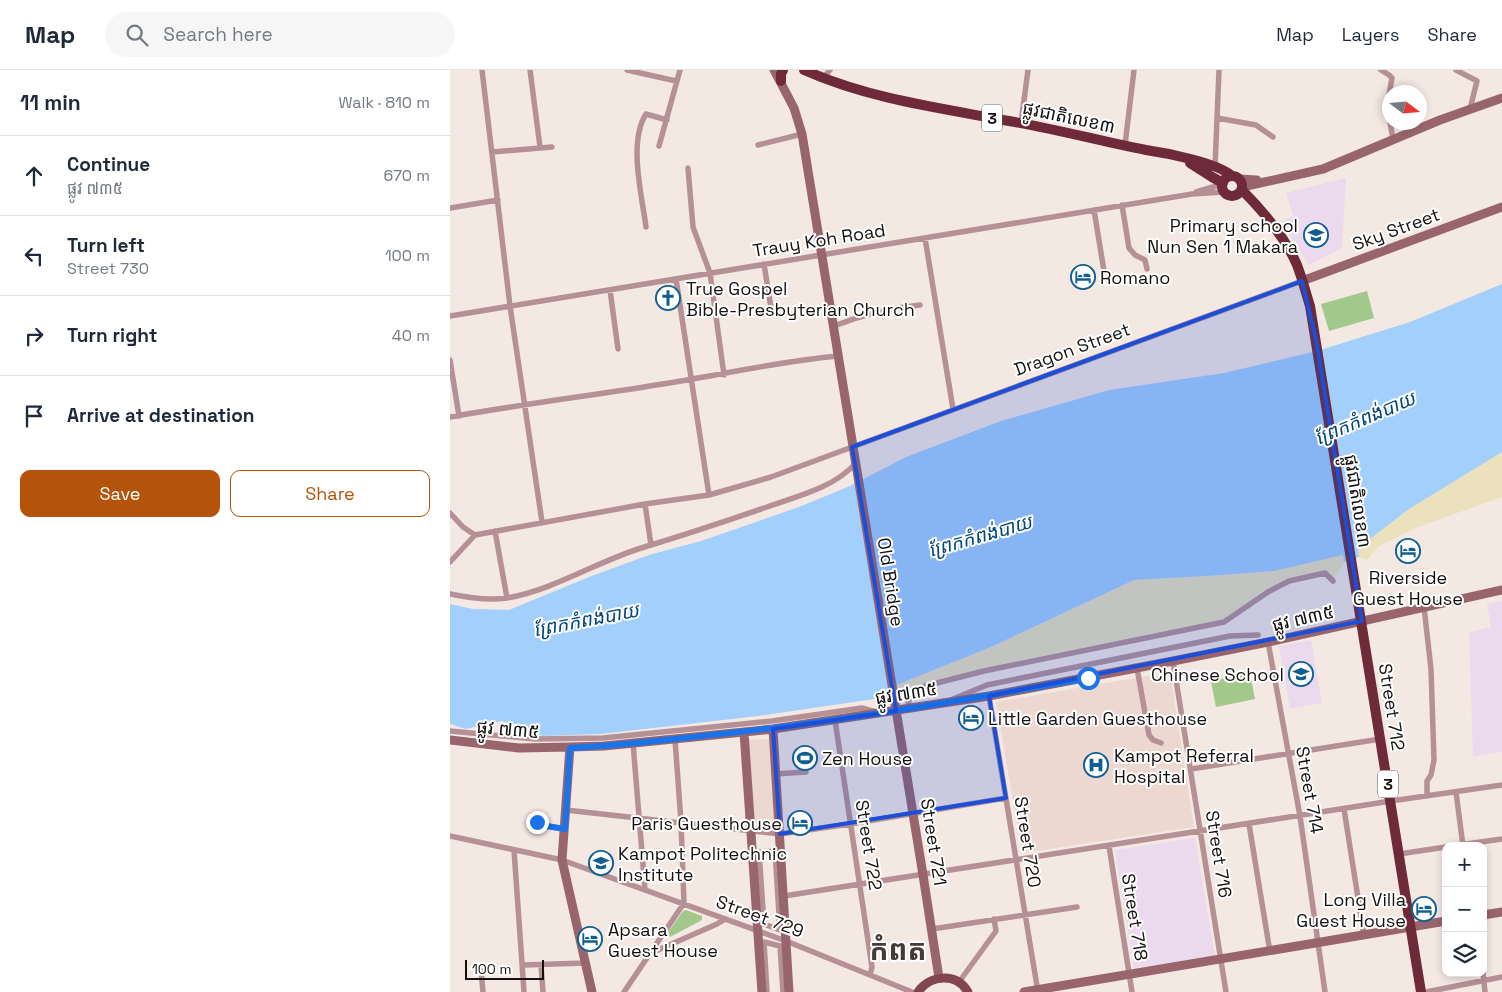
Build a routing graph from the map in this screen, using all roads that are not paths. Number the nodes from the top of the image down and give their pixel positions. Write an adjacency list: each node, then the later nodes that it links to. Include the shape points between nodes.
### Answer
1 (482, 70): 30 (street)
2 (530, 70): 28 (street)
3 (627, 70): 15 (street)
4 (680, 70): 15 (street)
5 (774, 70): 16 (street, Old Bridge)
6 (783, 70): 16 (highway)
7 (804, 70): 14 (highway, ផ្លូវជាតិលេខ៣ / 3)
8 (830, 70): 14 (street)
9 (1028, 70): 21 (street)
10 (1134, 70): 26 (street)
11 (1219, 70): 19 (street)
12 (1380, 70): 24 (street, via 1392,78 1387,106)
13 (1456, 70): 18 (street, via 1477,81)
14 (823, 78): 21 (highway, ផ្លូវជាតិលេខ៣ / 3, via 881,97)
15 (676, 81): 20 (street)
16 (781, 81): 22 (street, Old Bridge)
17 (1502, 98): 18 (street)
18 (1470, 109): 24 (street)
19 (1217, 118): 23 (street, via 1256,125); 32 (street)
20 (667, 120): 27 (street); 41 (street, via 646,114 639,132 638,164)
21 (1021, 123): 26 (highway, ផ្លូវជាតិលេខ៣ / 3)
22 (802, 134): 25 (street); 43 (street, Old Bridge)
23 (1273, 137)
24 (1393, 139): 35 (street, via 1323,169)
25 (758, 145)
26 (1124, 145): 31 (highway, ផ្លូវជាតិលេខ៣ / 3)
27 (659, 146)
28 (540, 147): 29 (street); 30 (street)
29 (552, 147)
30 (492, 152): 36 (street)
31 (1183, 158): 32 (highway, ផ្លូវជាតិលេខ៣ / 3); 34 (highway, ផ្លូវជាតិលេខ៣ / 3)
32 (1216, 167): 35 (highway, ផ្លូវជាតិលេខ៣ / 3)
33 (688, 168): 47 (street, via 693,227)
34 (1224, 186): 35 (highway, via 1225,180); 35 (highway, ផ្លូវជាតិលេខ៣, via 1229,196); 37 (street, Trauy Koh Road)
35 (1238, 186): 49 (highway, ផ្លូវជាតិលេខ៣ / 3, via 1259,207 1288,247)
36 (498, 200): 39 (street); 52 (street)
37 (1122, 205): 40 (street, Trauy Koh Road); 45 (street, via 1128,248 1145,260)
38 (1502, 207): 49 (street, Sky Street)
39 (450, 208)
40 (1094, 210): 42 (street, Trauy Koh Road); 46 (street)
41 (646, 227)
42 (925, 238): 43 (street, Trauy Koh Road); 62 (street)
43 (822, 255): 44 (street, Trauy Koh Road); 55 (street, Old Bridge)
44 (764, 264): 47 (street, Trauy Koh Road); 53 (street)
45 (1147, 269)
46 (1104, 271)
47 (710, 273): 48 (street, Trauy Koh Road); 59 (street)
48 (676, 279): 50 (street, Trauy Koh Road); 60 (street)
49 (1302, 281): 62 (street, Dragon Street); 75 (highway, ផ្លូវជាតិលេខ៣ / 3, via 1316,339)
50 (610, 290): 52 (street, Trauy Koh Road); 56 (street)
51 (920, 305): 55 (street, via 865,314)
52 (510, 306): 54 (street, Trauy Koh Road); 61 (street)
53 (771, 308)
54 (450, 316)
55 (834, 326): 57 (street, Old Bridge)
56 (618, 349)
57 (838, 356): 59 (street); 65 (street, Old Bridge)
58 (450, 360): 63 (street)
59 (724, 375): 60 (street)
60 (691, 380): 61 (street); 67 (street)
61 (525, 404): 63 (street); 70 (street)
62 (953, 409): 65 (street, Dragon Street)
63 (459, 416): 64 (street)
64 (450, 417)
65 (852, 447): 66 (street, Old Bridge); 67 (street, Dragon Street, via 771,478)
66 (855, 466): 73 (street, via 820,488); 89 (street, Old Bridge)
67 (709, 495): 68 (street, Dragon Street)
68 (645, 504): 70 (street, Dragon Street); 73 (street)
69 (450, 513): 72 (street)
70 (542, 522): 71 (street, Dragon Street)
71 (495, 531): 72 (street, Dragon Street); 79 (street)
72 (475, 535): 74 (street)
73 (651, 545): 79 (street, via 537,590)
74 (450, 562)
75 (1354, 576): 81 (highway, Street 712 / 3)
76 (1333, 581): 88 (street, via 1325,573 1289,581 1224,622 984,670 925,686 910,696)
77 (1502, 590): 80 (street, ផ្លូវ ៧៣៥)
78 (450, 594): 79 (street, via 473,599)
79 (507, 598)
80 (1424, 607): 81 (street, ផ្លូវ ៧៣៥); 107 (street, via 1431,669 1434,760 1427,781)
81 (1362, 621): 83 (street, ផ្លូវ ៧៣៥); 96 (highway, Street 712 / 3)
82 (1258, 634): 87 (street, via 1230,636 987,684)
83 (1268, 642): 84 (street, ផ្លូវ ៧៣៥); 101 (street, Street 714)
84 (1173, 661): 85 (street, ផ្លូវ ៧៣៥); 102 (street, Street 716)
85 (1137, 668): 86 (street, ផ្លូវ ៧៣៥); 99 (street, via 1149,735)
86 (989, 696): 87 (street, ផ្លូវ ៧៣៥); 108 (street, Street 720)
87 (945, 703): 88 (street, ផ្លូវ ៧៣៥)
88 (907, 709): 89 (street, ផ្លូវ ៧៣៥)
89 (896, 711): 90 (street, ផ្លូវ ៧៣៥); 112 (street, Street 721)
90 (880, 713): 91 (street, ផ្លូវ ៧៣៥); 93 (street, via 862,708 772,721 603,738 535,739)
91 (835, 720): 92 (street, ផ្លូវ ៧៣៥); 117 (street, Street 722)
92 (773, 729): 94 (street, ផ្លូវ ៧៣៥); 104 (street)
93 (450, 731)
94 (744, 732): 95 (street, ផ្លូវ ៧៣៥); 120 (street)
95 (675, 739): 98 (street, ផ្លូវ ៧៣៥); 116 (street)
96 (1380, 739): 101 (street); 109 (highway, Street 712 / 3)
97 (450, 740): 100 (street, ផ្លូវ ៧៣៥, via 519,748)
98 (633, 743): 100 (street, ផ្លូវ ៧៣៥); 115 (street)
99 (1161, 743)
100 (570, 748): 111 (street)
101 (1288, 754): 102 (street); 114 (street, Street 714)
102 (1191, 769): 121 (street, Street 716)
103 (806, 772): 104 (street)
104 (775, 774): 122 (street)
105 (1502, 785): 106 (street)
106 (1456, 792): 107 (street); 125 (street)
107 (1428, 796): 109 (street)
108 (1006, 798): 112 (street); 133 (street, Street 720)
109 (1391, 801): 110 (street); 131 (highway, Street 712 / 3)
110 (1344, 809): 114 (street); 149 (street)
111 (566, 810): 115 (street); 119 (street)
112 (913, 813): 117 (street); 134 (street, Street 721)
113 (533, 815): 119 (street, via 540,825)
114 (1300, 816): 118 (street); 151 (street, Street 714)
115 (640, 817): 116 (street); 136 (street)
116 (680, 822): 120 (street); 138 (street)
117 (850, 824): 122 (street); 135 (street, Street 722)
118 (1249, 824): 121 (street); 152 (street)
119 (565, 829): 132 (street)
120 (750, 830): 122 (street); 147 (street)
121 (1200, 832): 127 (street); 154 (street, Street 716)
122 (780, 834): 137 (street)
123 (450, 836): 129 (street, Street 729)
124 (1502, 839): 126 (street)
125 (1463, 842)
126 (1482, 842)
127 (1109, 846): 133 (street); 159 (street, Street 718)
128 (1442, 848): 131 (street)
129 (514, 850): 132 (street, Street 729); 156 (street)
130 (775, 851): 130 (street, via 759,852 764,924 780,930)
131 (1399, 854): 146 (highway, Street 712 / 3)
132 (562, 860): 136 (street, Street 729); 155 (street)
133 (1016, 860): 134 (street); 141 (street, Street 720)
134 (923, 875): 135 (street); 148 (street, Street 721)
135 (859, 885): 137 (street); 160 (street, Street 722, via 872,968)
136 (645, 889): 138 (street, Street 729)
137 (784, 896): 150 (street)
138 (684, 903): 143 (street, Street 729); 153 (street)
139 (1077, 907): 141 (street)
140 (1502, 912): 142 (street)
141 (1025, 915): 144 (street); 166 (street, Street 720)
142 (1487, 915)
143 (725, 919): 147 (street, Street 729); 153 (street)
144 (994, 919): 148 (street); 165 (street, via 996,931)
145 (1442, 922): 146 (street)
146 (1411, 926): 149 (street); 183 (highway, Street 712 / 3)
147 (757, 930): 150 (street, Street 729); 172 (street)
148 (932, 930): 163 (street, Street 721)
149 (1364, 936): 151 (street)
150 (786, 940): 160 (street, Street 729); 175 (street)
151 (1318, 943): 152 (street); 182 (street, Street 714)
152 (1270, 952): 154 (street)
153 (651, 953): 171 (street)
154 (1221, 960): 159 (street); 181 (street, Street 716)
155 (586, 963): 157 (street); 170 (street)
156 (522, 965): 157 (street); 168 (street)
157 (541, 965): 169 (street)
158 (481, 970): 167 (street)
159 (1129, 974): 166 (street); 180 (street, Street 718)
160 (870, 975): 176 (street, Street 729)
161 (1484, 977): 164 (street)
162 (1502, 977): 164 (street)
163 (939, 978): 165 (main road); 177 (main road)
164 (1484, 980): 184 (street); 185 (street)
165 (959, 982): 178 (main road)
166 (1038, 991): 179 (street)
167 (483, 992)
168 (524, 992)
169 (543, 992)
170 (592, 992)
171 (624, 992)
172 (762, 992)
173 (767, 992): 174 (street, via 764,942 780,946)
174 (783, 992)
175 (789, 992)
176 (912, 992)
177 (918, 992)
178 (968, 992)
179 (1024, 992)
180 (1132, 992)
181 (1226, 992)
182 (1325, 992)
183 (1421, 992)
184 (1426, 992)
185 (1485, 992)

